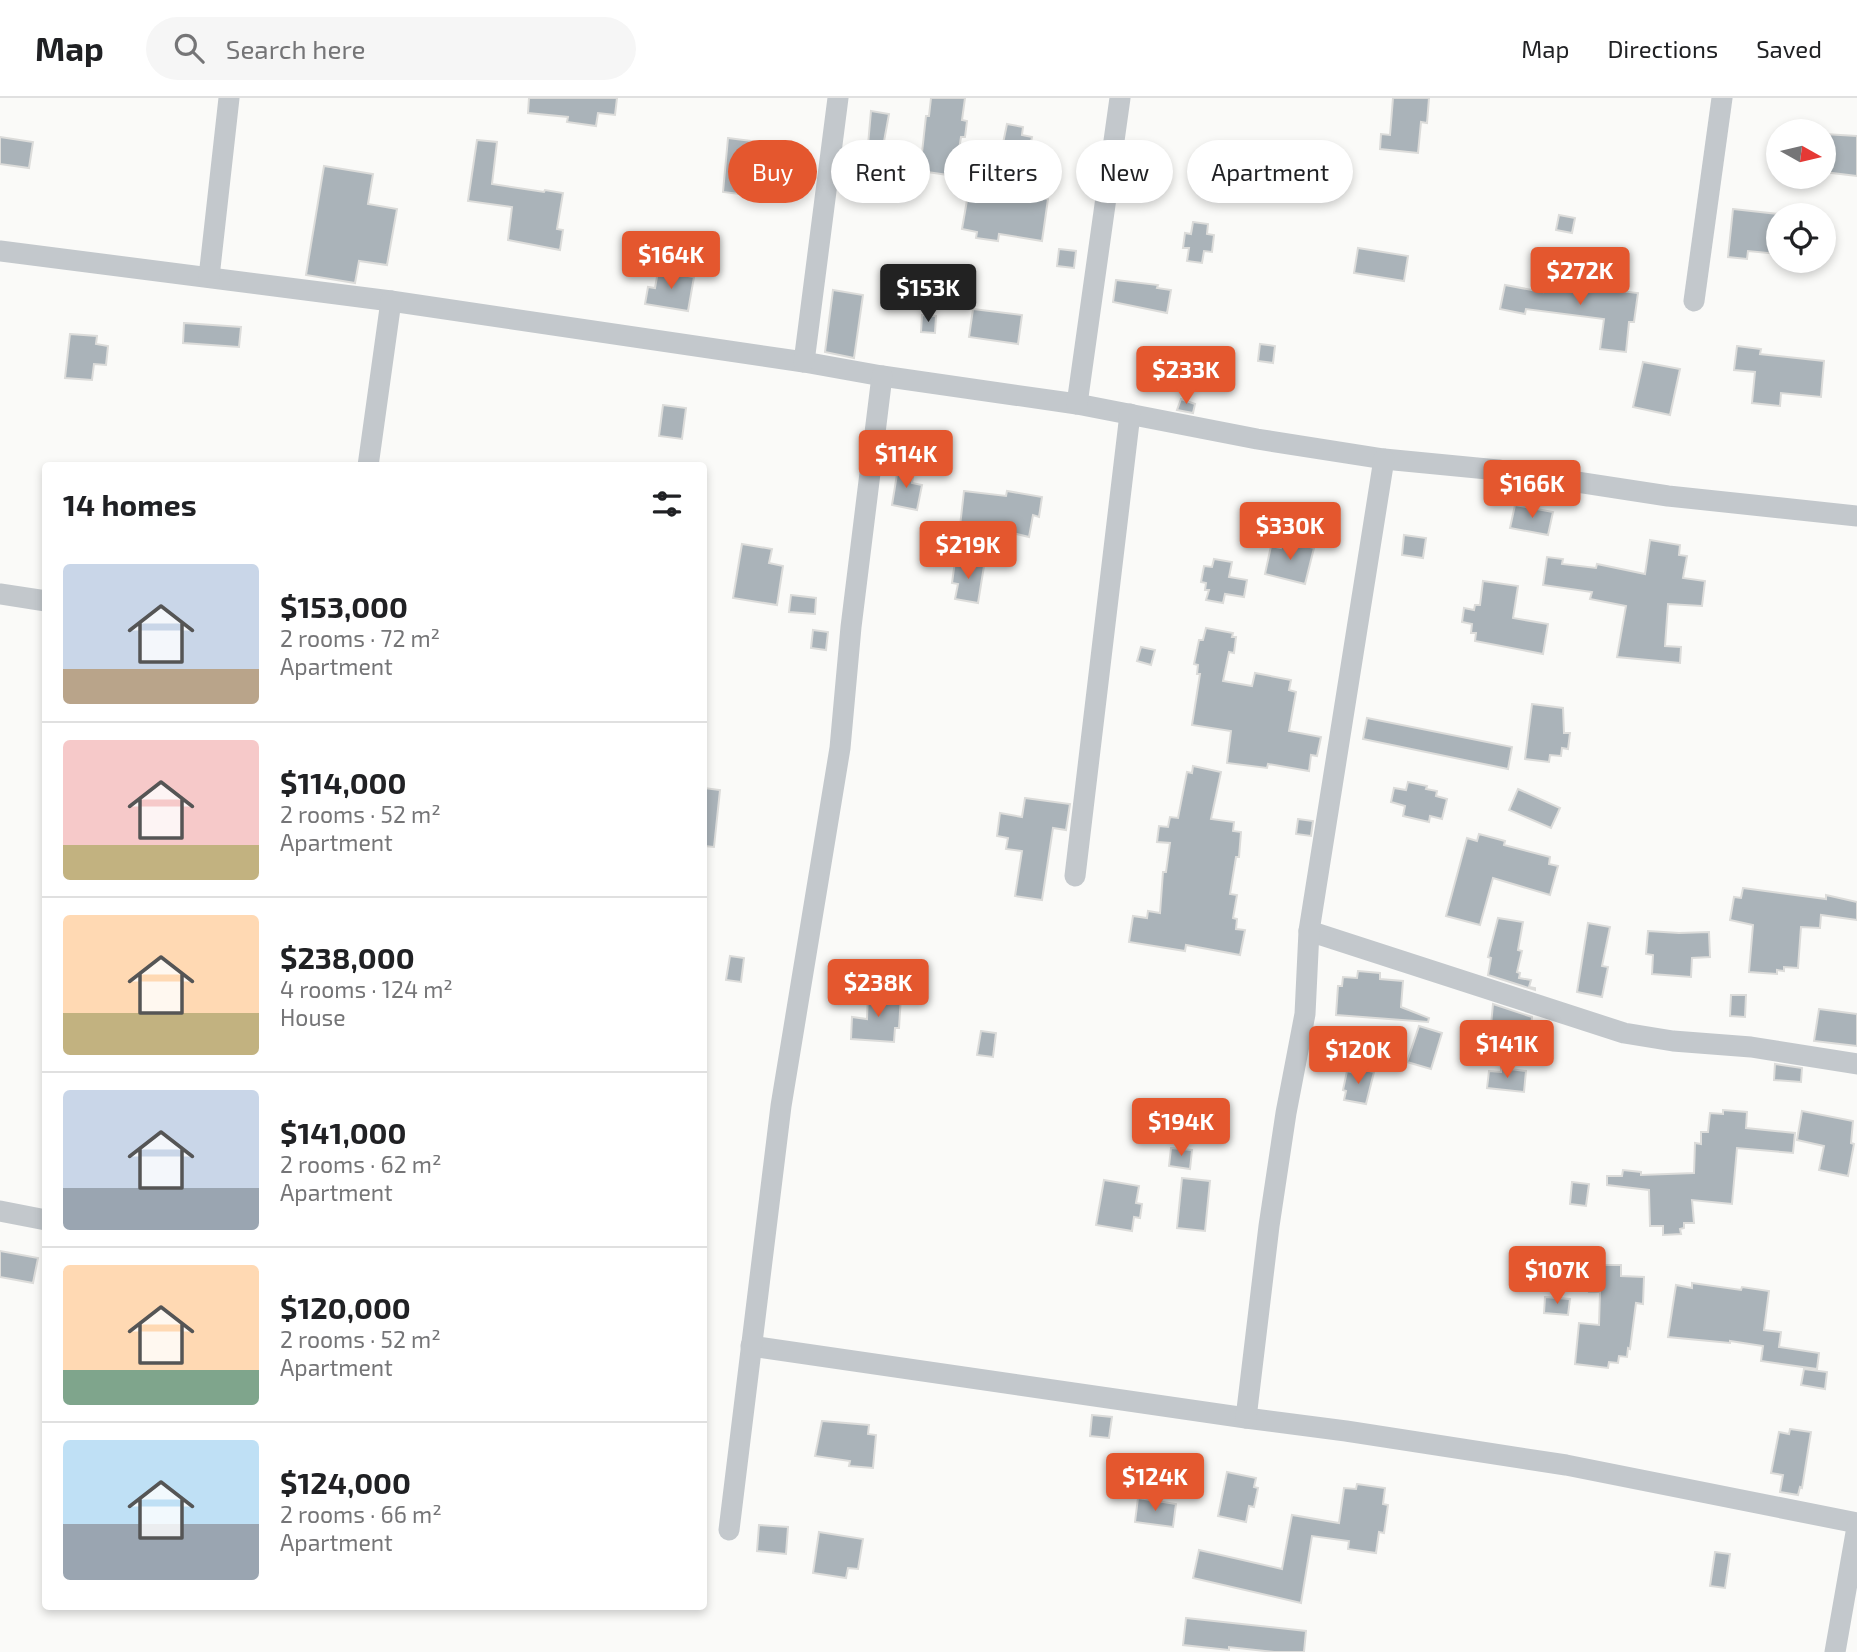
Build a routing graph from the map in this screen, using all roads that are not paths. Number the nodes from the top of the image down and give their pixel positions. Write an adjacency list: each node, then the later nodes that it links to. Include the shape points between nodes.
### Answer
1 (229, 98): 6 (street)
2 (838, 98): 9 (street)
3 (1121, 98): 11 (street)
4 (1722, 98): 8 (street)
5 (0, 250): 6 (street)
6 (209, 276): 7 (street)
7 (391, 301): 9 (street); 14 (street)
8 (1694, 301)
9 (804, 362): 10 (street)
10 (882, 376): 11 (street); 23 (street, via 840,748 781,1106)
11 (1077, 404): 12 (street)
12 (1130, 415): 13 (street); 18 (street)
13 (1384, 458): 15 (street); 19 (street)
14 (369, 462)
15 (1857, 516)
16 (0, 594): 17 (street)
17 (42, 600)
18 (1076, 876)
19 (1309, 931): 20 (street, via 1624,1033); 24 (street, via 1305,1014 1275,1188)
20 (1857, 1064)
21 (0, 1210): 22 (street)
22 (42, 1219)
23 (751, 1346): 24 (street); 26 (street)
24 (1246, 1418): 25 (street, via 1566,1465)
25 (1857, 1525): 27 (street)
26 (729, 1530)
27 (1835, 1652)

